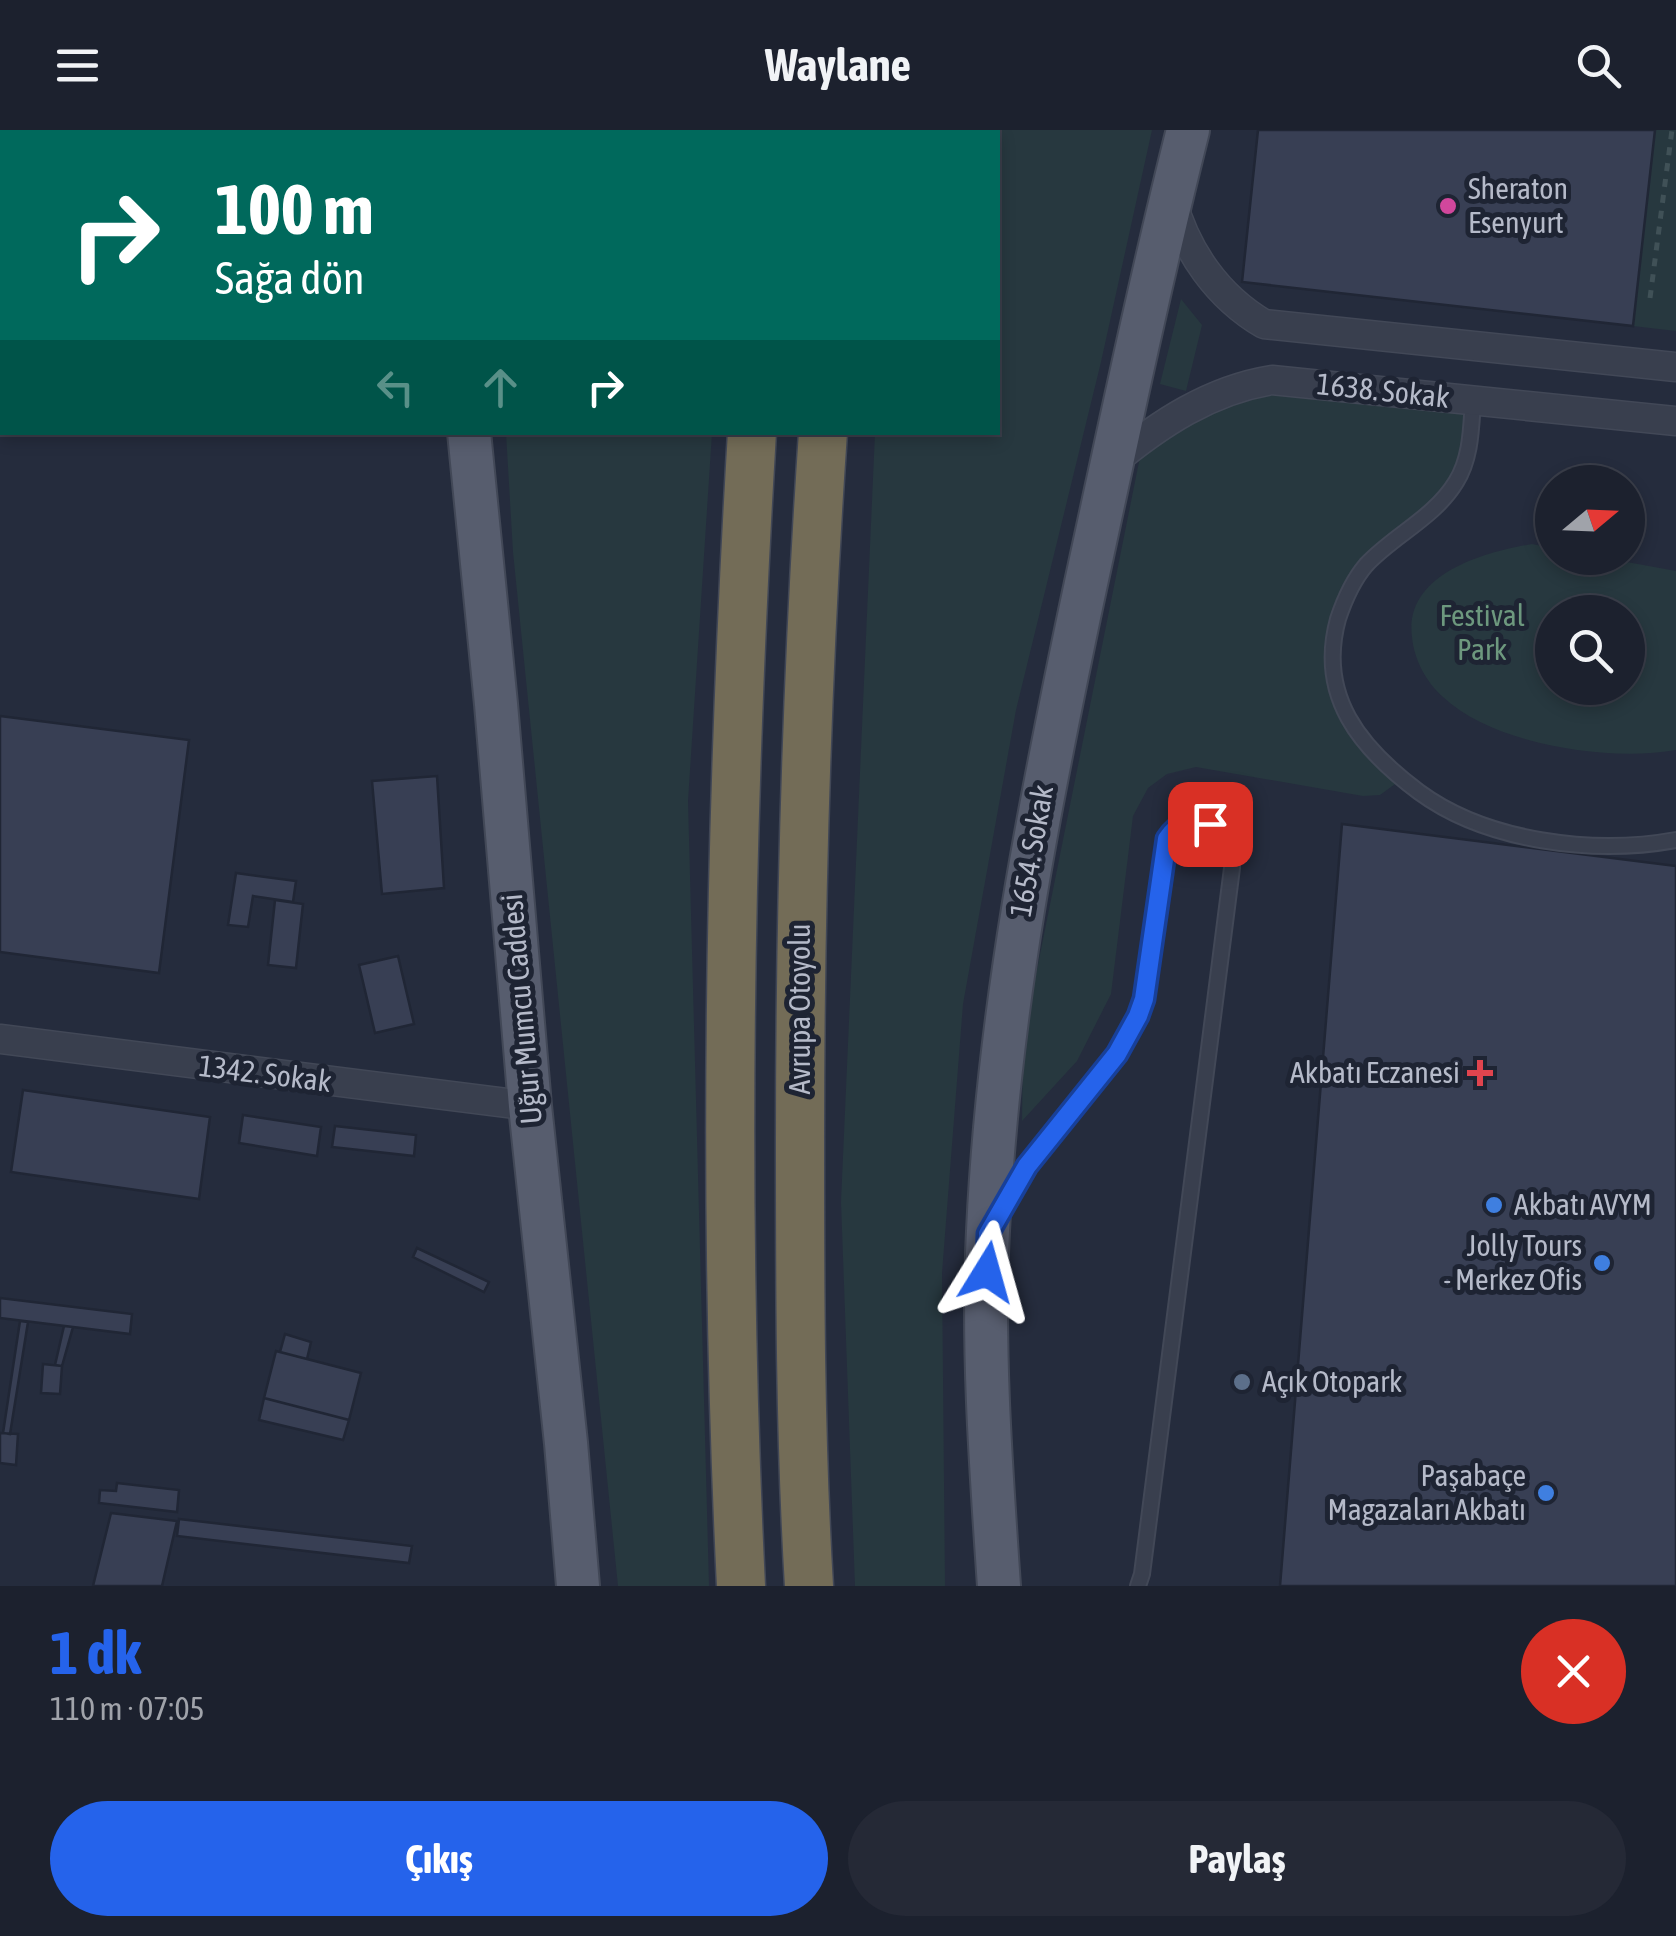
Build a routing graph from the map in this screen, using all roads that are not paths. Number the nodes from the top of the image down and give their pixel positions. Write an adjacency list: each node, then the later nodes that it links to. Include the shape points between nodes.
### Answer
1 (1188, 130): 2 (main road, 1654. Sokak)
2 (1171, 198): 3 (street, 1638. Sokak, via 1202,264 1230,301 1264,324); 9 (main road, 1654. Sokak)
3 (1676, 367)
4 (1473, 401): 5 (street, 1638. Sokak); 9 (street, 1638. Sokak, via 1294,380 1250,384 1188,408); 10 (lane, via 1458,478 1430,513 1364,568 1341,609 1331,658 1344,712 1402,779 1470,821 1560,842)
5 (1668, 424)
6 (469, 435): 12 (main road, Uğur Mumcu Caddesi)
7 (752, 435): 16 (highway, via 734,768 728,1069)
8 (823, 435): 17 (highway, Avrupa Otoyolu, via 801,888 800,1286)
9 (1112, 463): 13 (main road, 1654. Sokak, via 1009,983)
10 (1676, 840)
11 (0, 1040): 12 (street, 1342. Sokak)
12 (530, 1106): 15 (main road, Uğur Mumcu Caddesi)
13 (988, 1234): 14 (main road, 1654. Sokak, via 986,1309); 18 (lane, via 1027,1166 1117,1054 1138,1016 1167,839 1187,822 1219,829 1231,845 1232,868)
14 (1005, 1575)
15 (578, 1586)
16 (741, 1586)
17 (809, 1586)
18 (1138, 1586)

